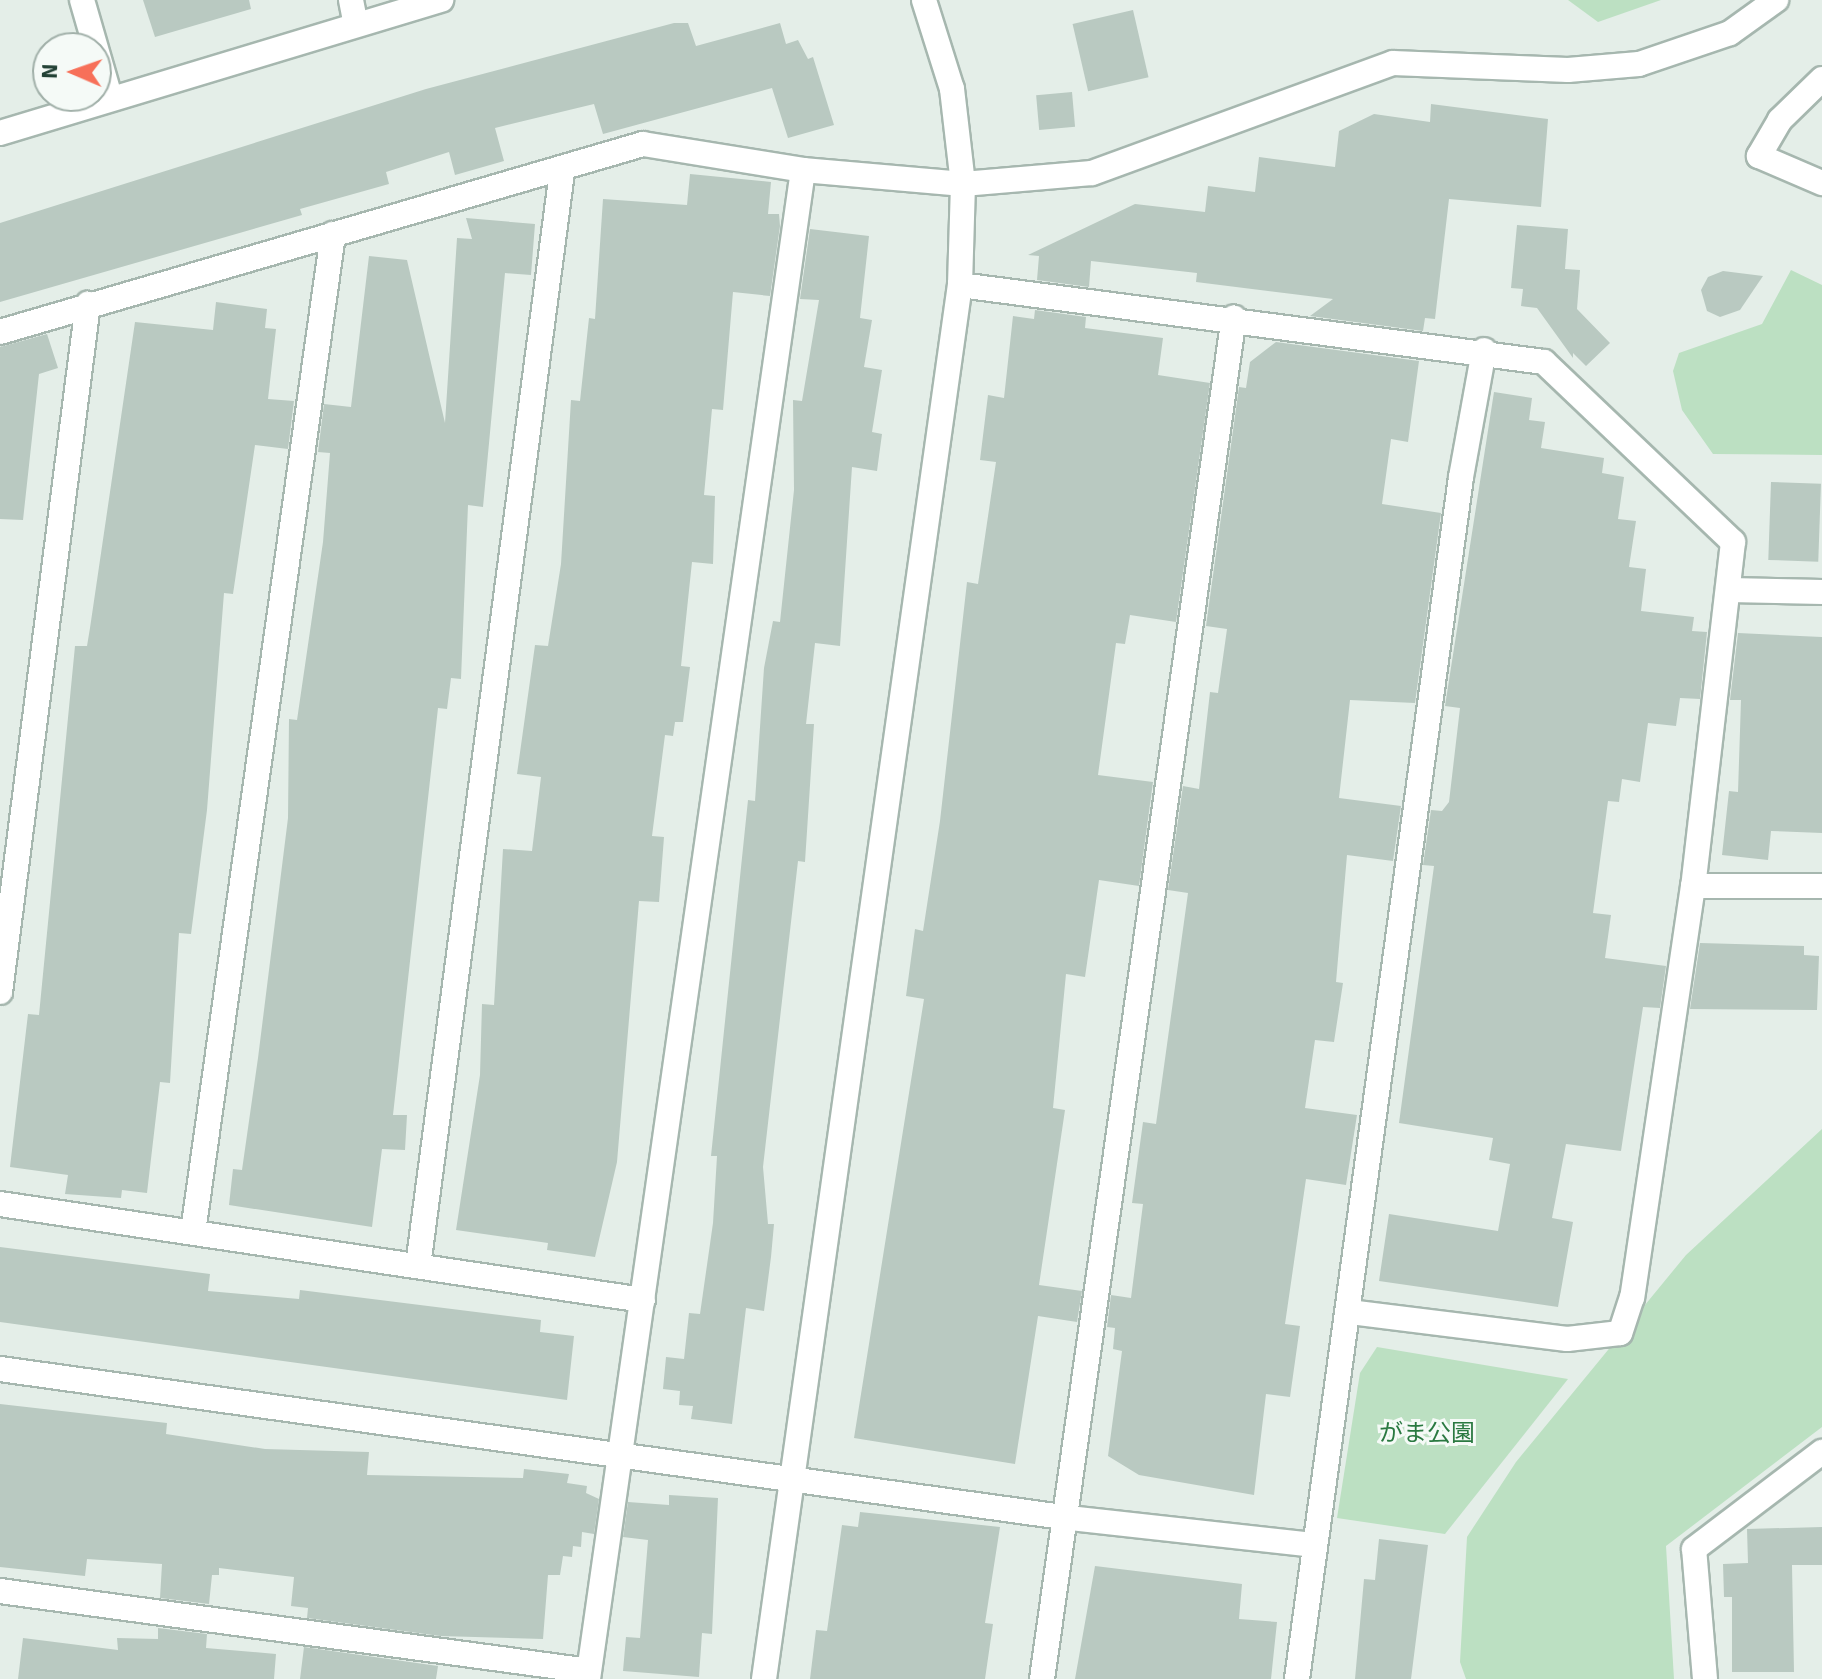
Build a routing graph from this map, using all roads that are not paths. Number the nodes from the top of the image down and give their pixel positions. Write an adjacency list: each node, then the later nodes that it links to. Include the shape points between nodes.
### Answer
1 (82, 0): 7 (street)
2 (351, 0): 6 (street)
3 (441, 0): 6 (street)
4 (924, 0): 15 (street, via 952,89)
5 (1776, 0): 15 (street, via 1730,33 1639,64 1568,70 1393,63 1092,173)
6 (356, 25): 9 (street)
7 (91, 32)
8 (1822, 79): 14 (street, via 1780,120 1759,156)
9 (112, 96)
10 (64, 112): 11 (street)
11 (0, 133)
12 (803, 170): 13 (street, via 643,144); 15 (street); 30 (street)
13 (562, 172): 16 (street); 29 (street)
14 (1822, 183)
15 (963, 184): 17 (street)
16 (333, 234): 18 (street); 28 (street)
17 (960, 285): 19 (street); 35 (street, via 827,1198)
18 (88, 304): 20 (street); 26 (street)
19 (1234, 317): 21 (street); 36 (street)
20 (0, 332)
21 (1484, 350): 22 (street, via 1544,362 1733,542); 31 (street, via 1461,477)
22 (1730, 590): 23 (street); 24 (street)
23 (1822, 592)
24 (1693, 886): 25 (street); 31 (street, via 1632,1297 1620,1333 1567,1339)
25 (1822, 886)
26 (0, 992)
27 (0, 1204): 28 (street)
28 (193, 1232): 29 (street)
29 (418, 1266): 30 (street)
30 (643, 1300): 34 (street)
31 (1351, 1312): 37 (street)
32 (0, 1369): 34 (street)
33 (1822, 1452): 43 (street, via 1694,1549)
34 (619, 1456): 35 (street); 39 (street)
35 (793, 1480): 36 (street); 40 (street)
36 (1069, 1518): 37 (street); 41 (street)
37 (1315, 1545): 42 (street)
38 (0, 1591): 39 (street)
39 (588, 1675)
40 (764, 1679)
41 (1042, 1679)
42 (1297, 1679)
43 (1705, 1679)

